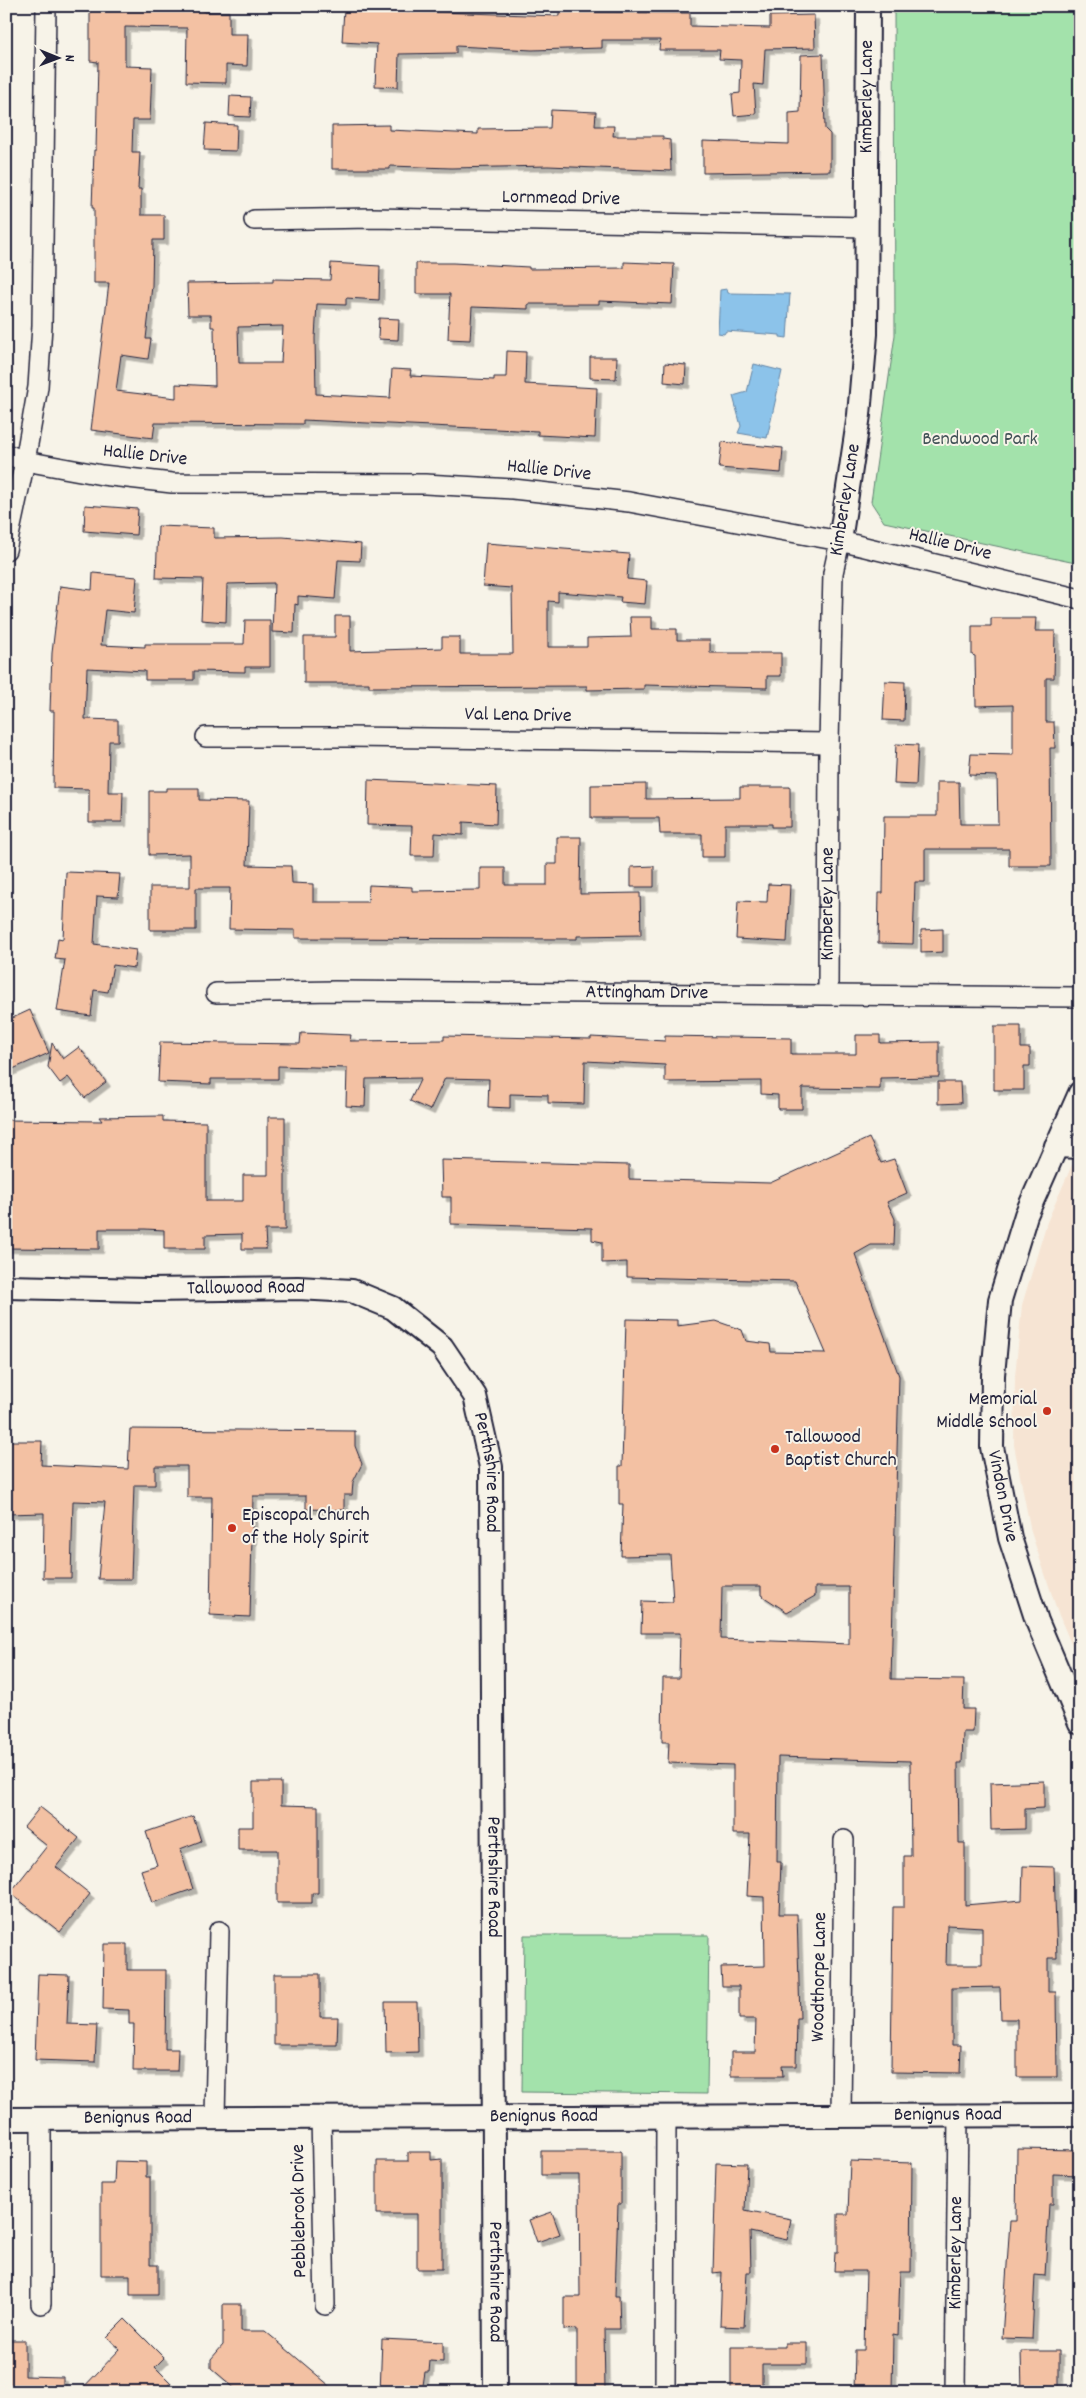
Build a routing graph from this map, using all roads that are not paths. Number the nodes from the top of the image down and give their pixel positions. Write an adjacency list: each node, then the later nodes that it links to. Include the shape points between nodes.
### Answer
1 (46, 6): 6 (street, via 42,326 38,387)
2 (868, 6): 4 (street, Kimberley Lane)
3 (254, 220): 4 (street, Lornmead Drive, via 372,218)
4 (867, 227): 7 (street, Kimberley Lane, via 866,334 859,415)
5 (6, 454): 6 (street, Hallie Drive)
6 (25, 461): 7 (street, Hallie Drive, via 172,484 369,482 513,490 629,502); 8 (street)
7 (840, 541): 9 (street, Hallie Drive); 11 (street, Kimberley Lane, via 833,574)
8 (6, 550)
9 (1080, 599)
10 (206, 738): 11 (street, Val Lena Drive)
11 (829, 743): 13 (street, Kimberley Lane)
12 (216, 993): 13 (street, Attingham Drive)
13 (828, 994): 14 (street, Attingham Drive)
14 (1080, 997)
15 (1080, 1093): 16 (street, Vindon Drive)
16 (1056, 1146): 17 (street); 20 (street, Vindon Drive, via 1026,1215 1000,1300 993,1375 992,1448 1010,1538 1037,1621)
17 (1080, 1147)
18 (6, 1287): 19 (street, Tallowood Road, via 352,1291 393,1308 442,1347)
19 (457, 1369): 28 (street, Perthshire Road, via 476,1396 491,1467)
20 (1080, 1722)
21 (844, 1840): 24 (street, Woodthorpe Lane)
22 (219, 1931): 27 (street)
23 (958, 2114): 24 (street, Benignus Road); 25 (street, Benignus Road); 36 (street, Kimberley Lane)
24 (841, 2115): 29 (street, Benignus Road)
25 (1080, 2115)
26 (321, 2116): 27 (street, Benignus Road); 28 (street, Benignus Road); 33 (street, Pebblebrook Drive)
27 (215, 2117): 31 (street, Benignus Road)
28 (494, 2117): 29 (street, Benignus Road); 34 (street, Perthshire Road)
29 (666, 2117): 35 (street)
30 (6, 2119): 31 (street, Benignus Road)
31 (41, 2120): 32 (street)
32 (41, 2304)
33 (325, 2305)
34 (495, 2392)
35 (665, 2392)
36 (955, 2392)

